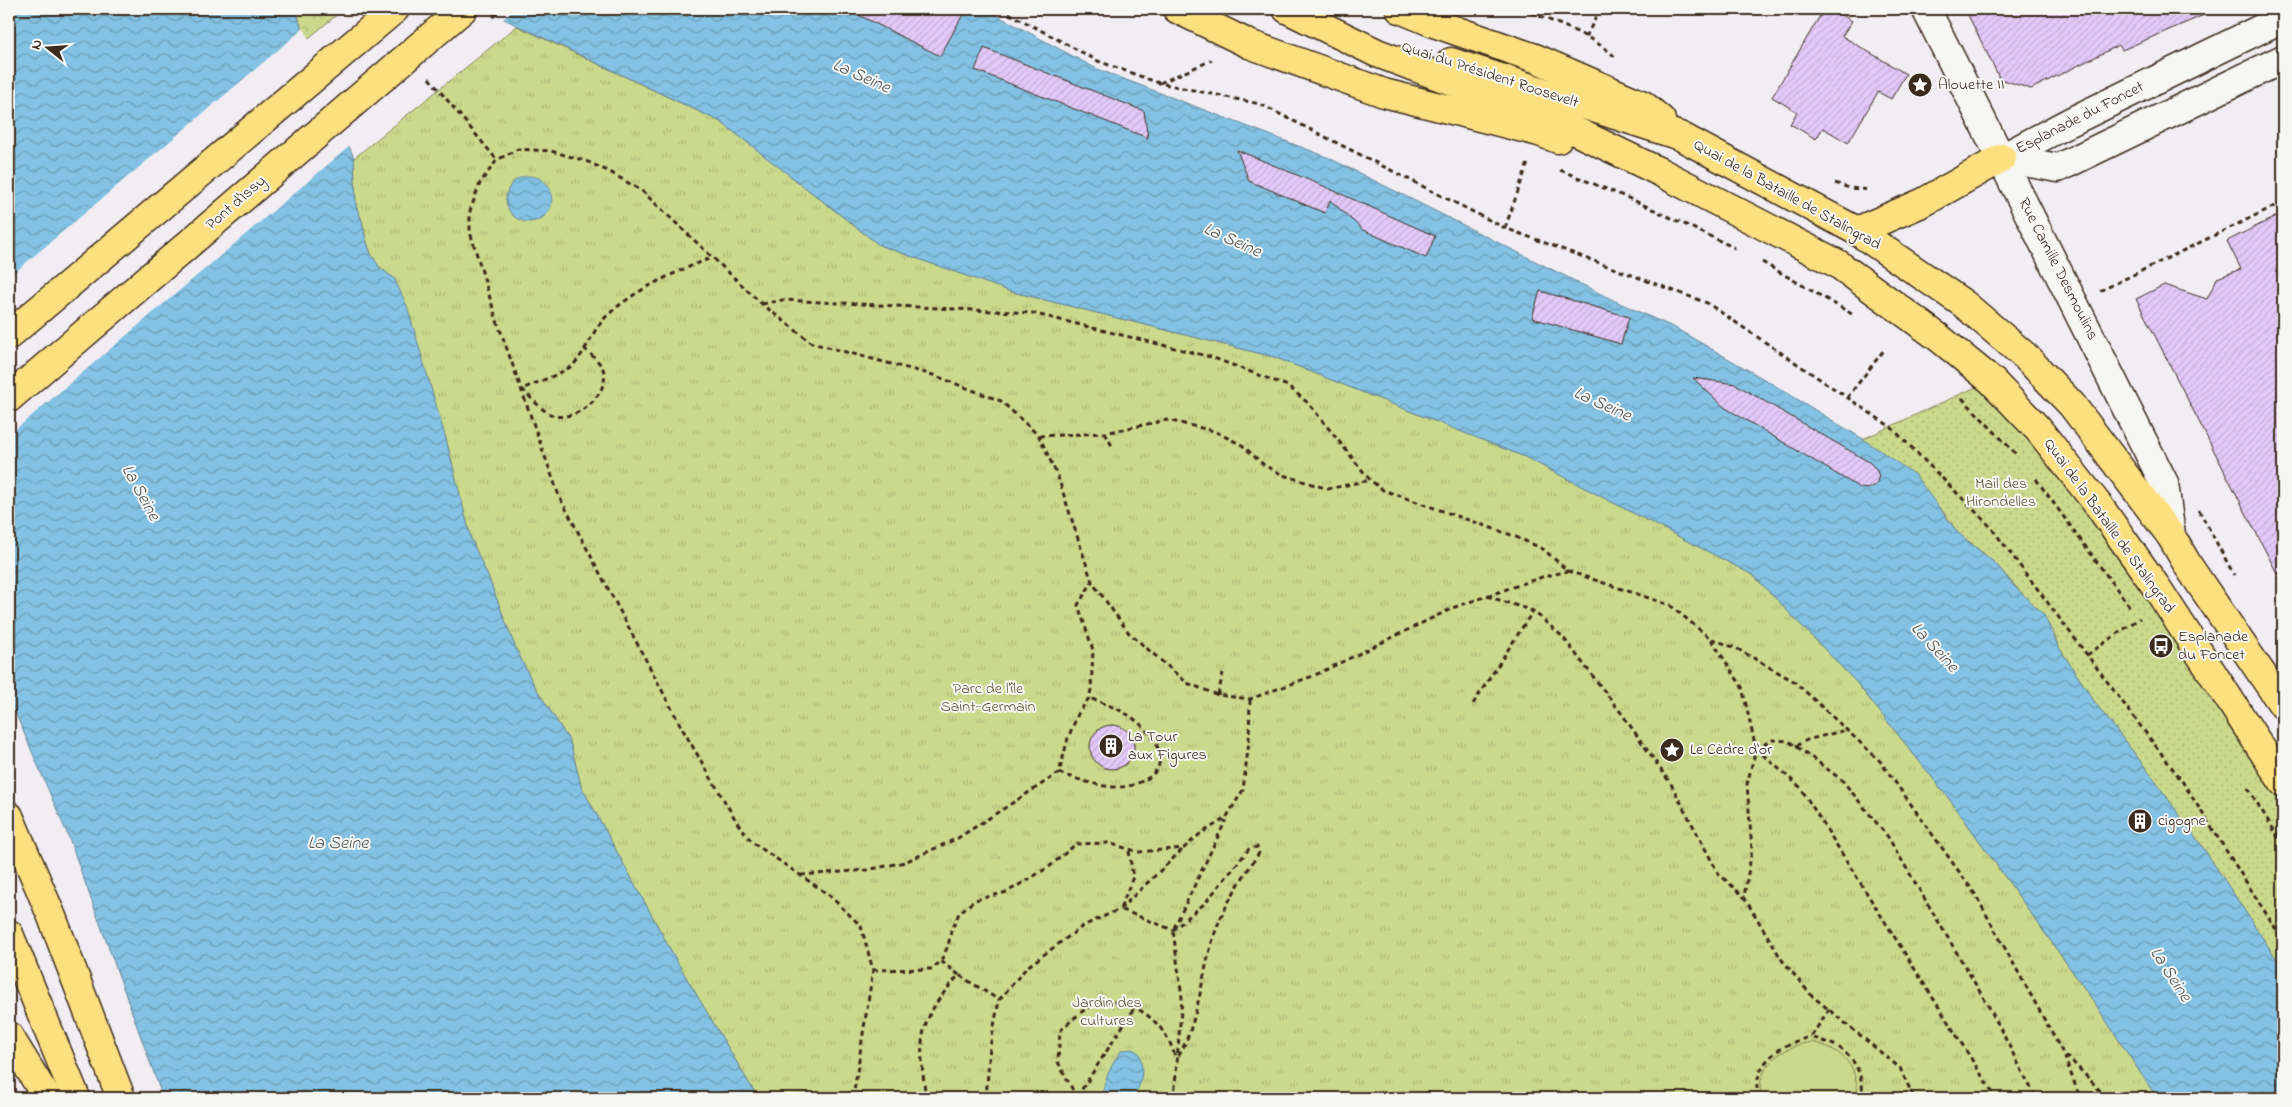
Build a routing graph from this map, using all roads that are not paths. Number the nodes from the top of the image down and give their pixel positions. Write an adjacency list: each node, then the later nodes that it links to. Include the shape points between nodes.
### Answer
1 (395, 9): 13 (main road)
2 (463, 9): 14 (main road, Pont d'Issy)
3 (1177, 9): 11 (main road, via 1249,44 1384,93 1539,132)
4 (1400, 9): 9 (main road, via 1535,58 1643,105)
5 (1926, 9): 10 (street, Rue Camille Desmoulins)
6 (1293, 12): 9 (main road, Quai du Président Roosevelt); 11 (main road, Quai du Président Roosevelt, via 1377,54 1540,114)
7 (2280, 28): 10 (street, Esplanade du Foncet, via 2070,122)
8 (2283, 60): 10 (street, Esplanade du Foncet, via 2058,168)
9 (1680, 136): 12 (main road, Quai de la Bataille de Stalingrad)
10 (2002, 158): 12 (main road, via 1924,202); 15 (street, Rue Camille Desmoulins, via 2164,483)
11 (1660, 172): 17 (main road, Quai de la Bataille de Stalingrad, via 1838,264 1992,381 2038,429 2087,491 2165,601)
12 (1857, 231): 15 (main road, Quai de la Bataille de Stalingrad, via 1936,284 2025,356 2072,404)
13 (9, 335)
14 (9, 398)
15 (2171, 536): 16 (main road, Quai de la Bataille de Stalingrad, via 2189,567)
16 (2280, 695)
17 (2283, 782)
18 (9, 816): 23 (main road, via 52,916)
19 (9, 934): 22 (main road)
20 (9, 1036): 21 (main road)
21 (47, 1098)
22 (76, 1098)
23 (121, 1098)

